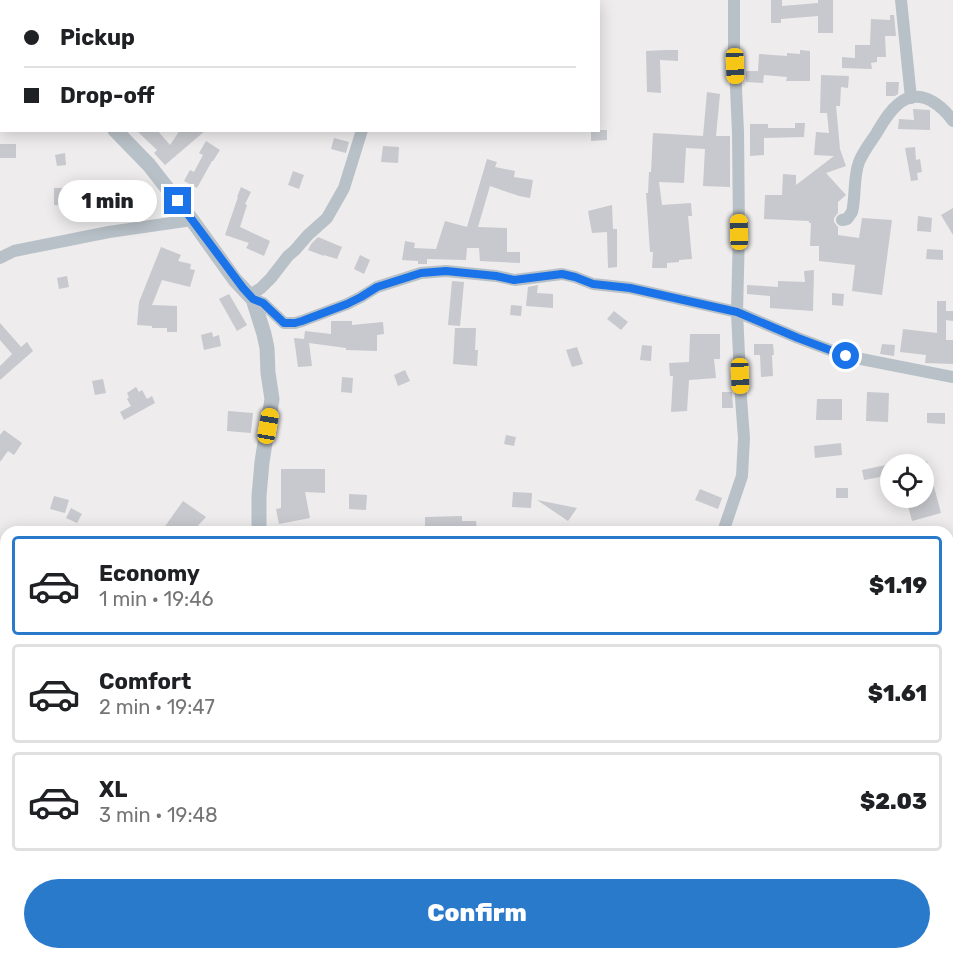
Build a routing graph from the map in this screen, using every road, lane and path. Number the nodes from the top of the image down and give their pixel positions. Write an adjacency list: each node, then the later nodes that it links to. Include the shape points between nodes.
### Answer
1 (734, 0): 11 (street)
2 (901, 0): 3 (street)
3 (911, 98): 4 (street, via 931,100); 8 (street, via 894,109 864,153 858,164 852,213)
4 (951, 114)
5 (117, 132): 7 (street)
6 (361, 132): 10 (street, via 344,188 327,218)
7 (192, 220): 9 (street, via 109,232 14,251); 10 (street)
8 (842, 220)
9 (0, 258)
10 (251, 297): 11 (street, via 284,323 295,323 347,304 377,287 421,273 446,271 514,280 562,274 593,284 630,288); 13 (street, via 264,334 272,399 262,462)
11 (737, 312): 12 (street, via 846,356); 14 (street, via 744,438 742,476)
12 (953, 377)
13 (260, 526)
14 (725, 526)

